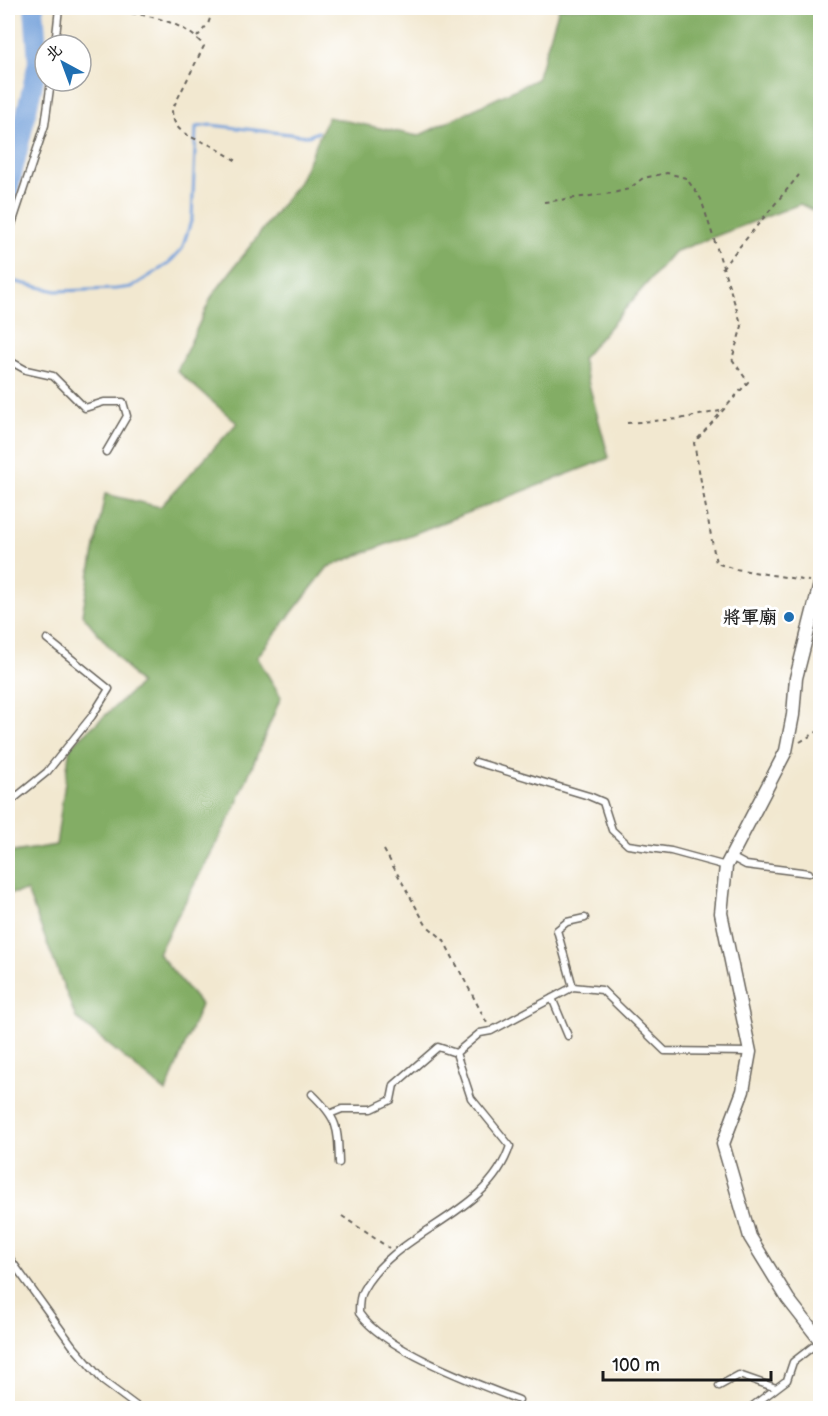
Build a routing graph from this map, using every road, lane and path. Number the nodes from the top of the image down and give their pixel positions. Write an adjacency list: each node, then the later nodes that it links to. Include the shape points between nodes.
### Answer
1 (59, 8): 4 (lane)
2 (87, 8): 5 (path, via 159,18)
3 (230, 8): 5 (path, via 212,14)
4 (56, 33)
5 (197, 37): 7 (path, via 204,46 172,110 172,119 189,138)
6 (49, 93): 10 (lane, via 45,125)
7 (237, 161)
8 (799, 175): 11 (path)
9 (544, 202): 11 (path, via 613,194 629,189 643,178 667,173 686,177 700,199)
10 (8, 236)
11 (722, 268): 13 (path, via 742,326 732,359 748,382)
12 (8, 360): 15 (lane, via 26,370 53,376 86,408 104,402 123,402 127,416)
13 (720, 411): 14 (path); 16 (path, via 693,443 716,563)
14 (627, 423)
15 (106, 452)
16 (815, 582): 19 (street)
17 (46, 639): 22 (lane, via 109,689 47,772)
18 (820, 730): 19 (path)
19 (786, 751): 24 (street)
20 (476, 762): 24 (lane, via 603,802 612,831 628,845)
21 (8, 790): 22 (lane)
22 (9, 803)
23 (384, 850): 29 (path, via 426,924 443,939)
24 (729, 861): 25 (lane); 31 (street, via 721,913)
25 (809, 873)
26 (585, 918): 27 (lane, via 567,922 557,930)
27 (573, 987): 28 (lane); 31 (lane, via 602,990 665,1051)
28 (552, 998): 29 (lane); 30 (lane)
29 (491, 1031): 32 (lane, via 480,1034)
30 (568, 1036)
31 (750, 1052): 39 (street, via 743,1091 723,1144 750,1237 788,1299)
32 (456, 1053): 34 (lane, via 438,1047 394,1085 392,1100 372,1109); 37 (lane, via 471,1098 510,1146 505,1163 463,1209)
33 (312, 1094): 34 (lane)
34 (332, 1113): 35 (lane, via 339,1136)
35 (339, 1163)
36 (342, 1216): 37 (path)
37 (396, 1253): 42 (lane, via 382,1263 361,1292 359,1313 368,1326 448,1373)
38 (8, 1256): 43 (lane, via 72,1345 104,1382)
39 (820, 1340): 41 (lane, via 793,1362 787,1380)
40 (719, 1386): 41 (lane, via 739,1375)
41 (776, 1388): 44 (lane)
42 (519, 1400)
43 (139, 1408)
44 (750, 1408)

